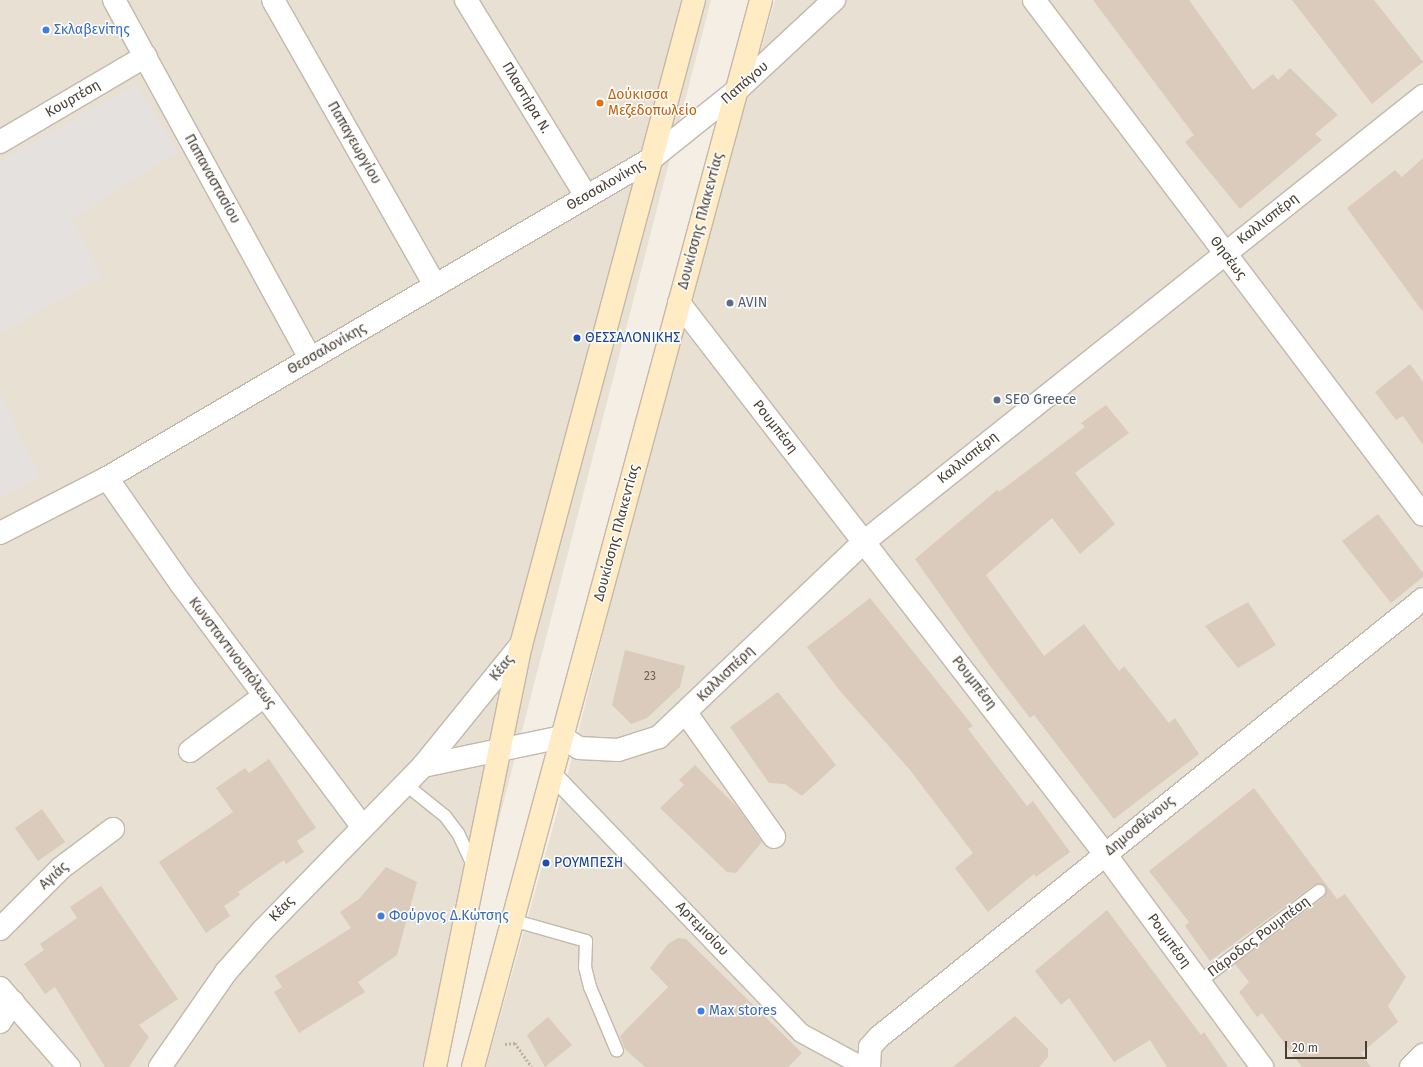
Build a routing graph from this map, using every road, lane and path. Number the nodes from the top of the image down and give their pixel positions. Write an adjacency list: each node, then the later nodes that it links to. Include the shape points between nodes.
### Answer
1 (114, 0): 8 (street, Παπαναστασίου)
2 (273, 0): 15 (street, Παπαγεωργίου)
3 (466, 0): 13 (street, Πλαστήρα Ν.)
4 (694, 0): 12 (main road)
5 (761, 0): 9 (main road, Δουκίσσης Πλακεντίας)
6 (834, 0): 9 (street, Παπάγου)
7 (1034, 0): 14 (street, Θησέως)
8 (146, 56): 11 (street, Κουρτέση); 17 (street, Παπαναστασίου)
9 (736, 91): 12 (street, Παπάγου); 16 (main road, Δουκίσσης Πλακεντίας)
10 (1423, 96): 14 (street, Καλλισπέρη)
11 (0, 142)
12 (651, 159): 13 (street, Θεσσαλονίκης); 23 (main road)
13 (586, 196): 15 (street, Θεσσαλονίκης)
14 (1225, 253): 19 (street, Θησέως); 21 (street, Καλλισπέρη)
15 (435, 286): 17 (street, Θεσσαλονίκης)
16 (679, 303): 21 (street, Ρουμπέση); 26 (main road, Δουκίσσης Πλακεντίας)
17 (310, 358): 18 (street, Θεσσαλονίκης)
18 (107, 478): 20 (street, Θεσσαλονίκης); 24 (street, Κωνσταντινουπόλεως)
19 (1423, 515)
20 (0, 533)
21 (865, 541): 25 (street, Καλλισπέρη); 35 (street, Ρουμπέση)
22 (1423, 599): 35 (street, Δημοσθένους)
23 (521, 645): 27 (main road); 29 (street, Κέας)
24 (264, 696): 28 (street); 32 (street, Κωνσταντινουπόλεως)
25 (686, 713): 26 (street, Καλλισπέρη, via 659,737 634,748 579,748); 34 (street)
26 (562, 737): 27 (street); 30 (main road, Δουκίσσης Πλακεντίας)
27 (500, 748): 29 (street); 36 (main road)
28 (190, 751)
29 (423, 766): 31 (street, Κέας)
30 (552, 774): 38 (main road, Δουκίσσης Πλακεντίας); 46 (street, Αρτεμισίου, via 802,1033)
31 (405, 784): 32 (street, Κέας); 36 (lane, via 445,816 458,833)
32 (362, 826): 48 (street, Κέας, via 226,972)
33 (113, 829): 39 (street, Αγιάς, via 61,868)
34 (774, 837)
35 (1106, 854): 40 (street, Ρουμπέση); 46 (street, Δημοσθένους, via 879,1037 870,1047)
36 (476, 873): 49 (main road)
37 (1319, 891): 40 (lane, Πάροδος Ρουμπέση)
38 (512, 920): 43 (lane, via 586,941 585,967 590,987); 45 (main road, Δουκίσσης Πλακεντίας)
39 (0, 929)
40 (1199, 982): 51 (street, Ρουμπέση)
41 (6, 995): 42 (street); 47 (street)
42 (0, 1022)
43 (617, 1051)
44 (1423, 1055): 52 (street)
45 (476, 1057): 50 (path, via 515,1043)
46 (866, 1065)
47 (69, 1067)
48 (160, 1067)
49 (435, 1067)
50 (532, 1067)
51 (1262, 1067)
52 (1410, 1067)

